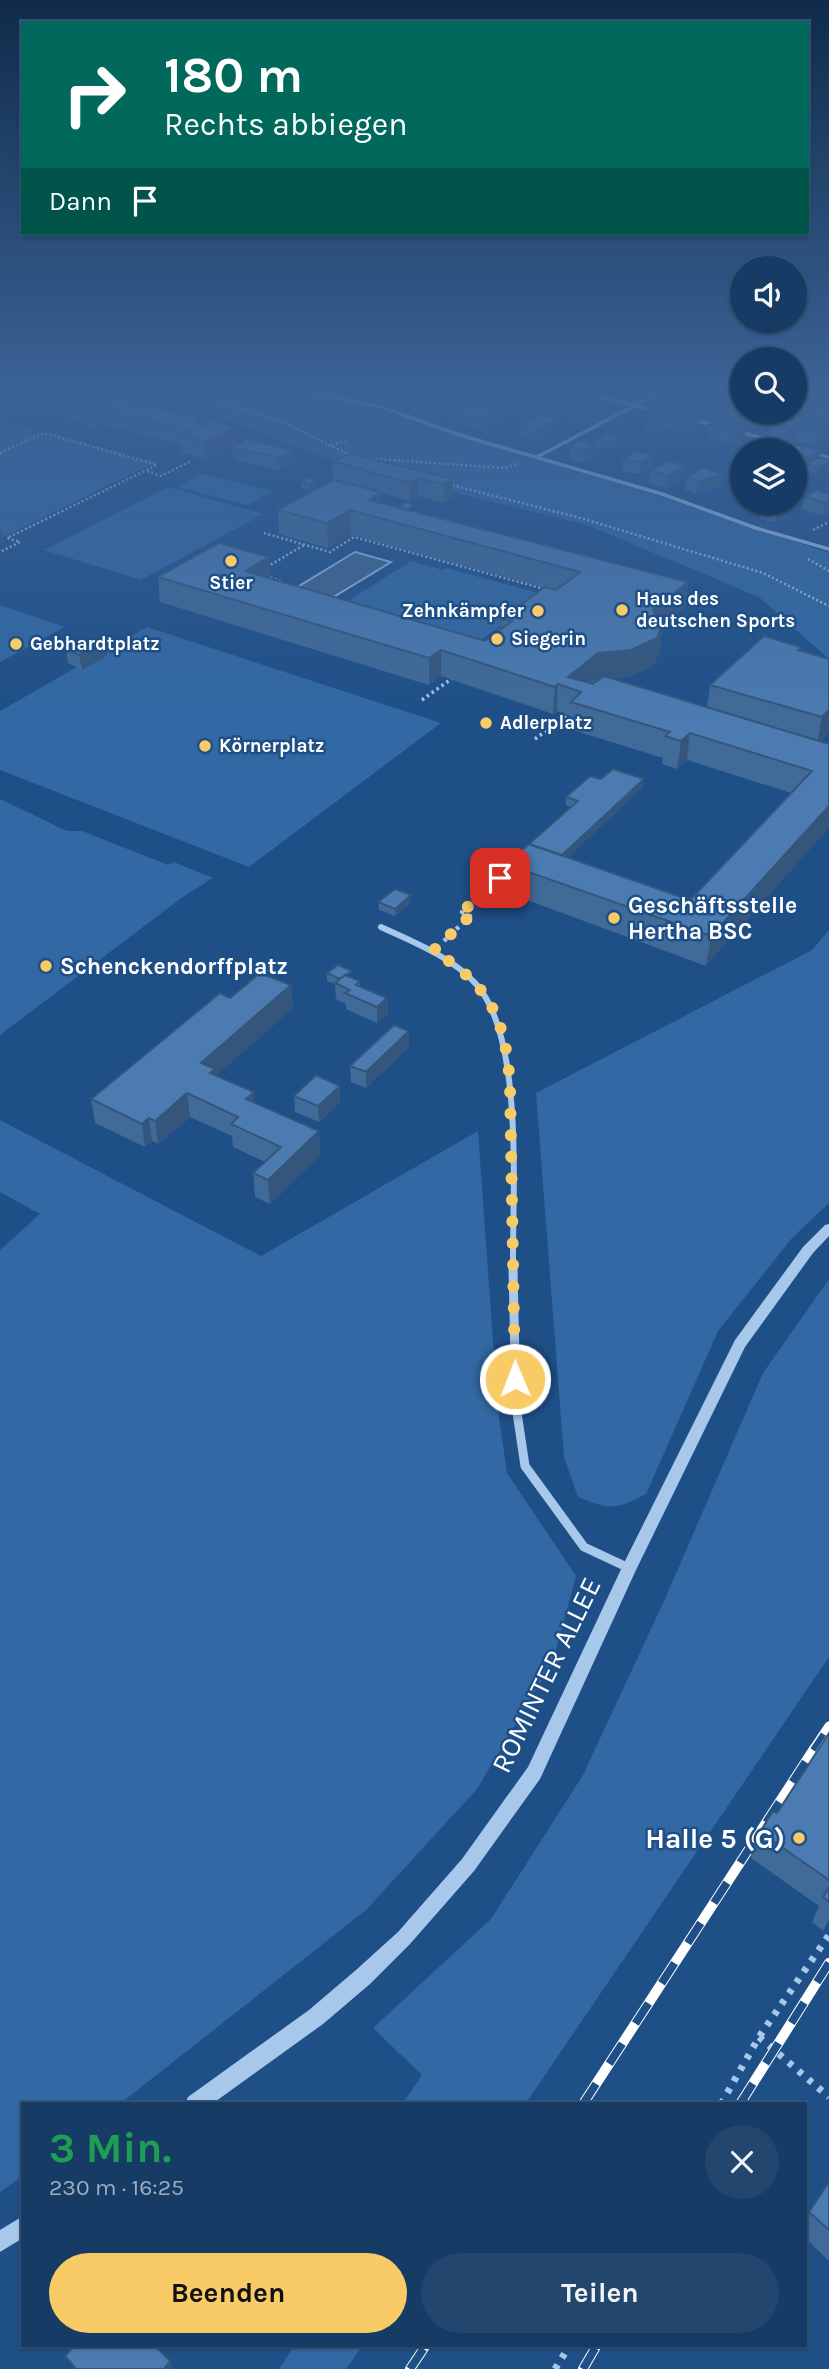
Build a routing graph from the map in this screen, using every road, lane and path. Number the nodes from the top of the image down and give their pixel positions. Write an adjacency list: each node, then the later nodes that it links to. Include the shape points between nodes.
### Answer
1 (92, 497): 6 (path)
2 (497, 497): 14 (path, via 762,573)
3 (663, 497): 8 (street)
4 (264, 533): 7 (path)
5 (0, 538): 6 (path)
6 (7, 538): 9 (path, via 20,542)
7 (305, 545): 10 (path); 13 (path, via 330,552 354,537)
8 (829, 549)
9 (0, 552)
10 (266, 568)
11 (256, 573): 12 (path, via 280,581)
12 (268, 588)
13 (549, 590)
14 (829, 606)
15 (513, 621): 16 (path, via 483,642 489,644)
16 (479, 652)
17 (464, 670): 18 (path)
18 (422, 700)
19 (581, 706): 20 (path)
20 (535, 738)
21 (519, 861): 23 (path, via 462,912 470,916)
22 (382, 927): 23 (street)
23 (433, 951): 25 (street, via 482,989 507,1046 516,1406 525,1466 584,1547)
24 (829, 1228): 25 (street, ROMINTER ALLEE, via 740,1344)
25 (629, 1568): 29 (street, ROMINTER ALLEE, via 534,1773 468,1865 363,1977 310,2022)
26 (829, 1935): 27 (path)
27 (759, 2037): 28 (path); 30 (path)
28 (829, 2097)
29 (198, 2102)
30 (721, 2102)
31 (21, 2227): 32 (street)
32 (0, 2242)
33 (569, 2347): 34 (path)
34 (555, 2369)

